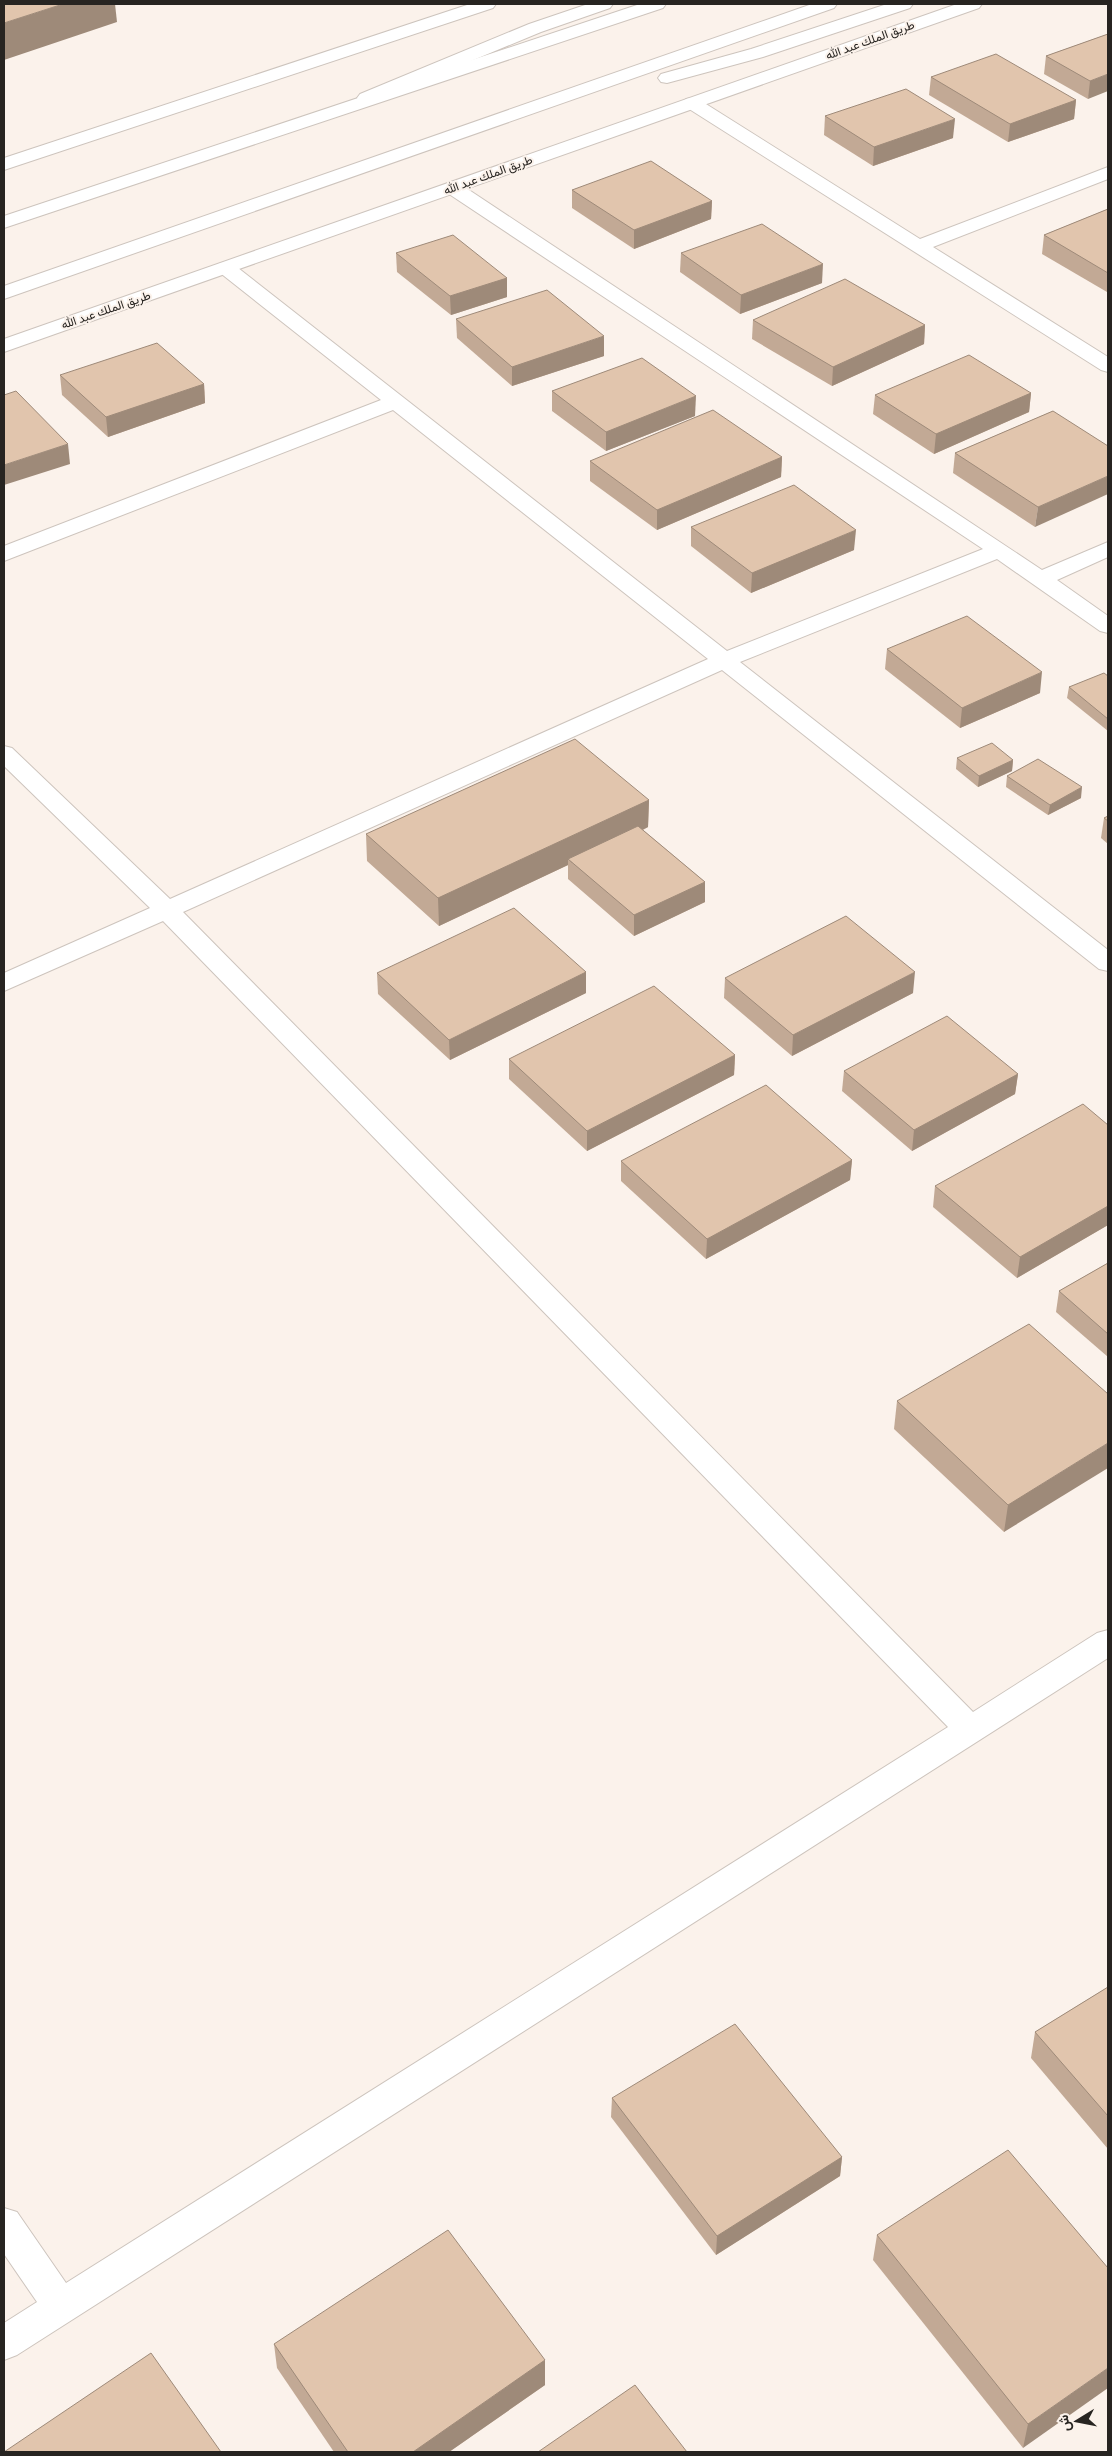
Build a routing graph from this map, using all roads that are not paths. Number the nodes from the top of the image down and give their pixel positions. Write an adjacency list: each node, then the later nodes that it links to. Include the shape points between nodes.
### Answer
1 (486, 4): 10 (main road)
2 (604, 4): 8 (main road, via 535,28)
3 (657, 4): 8 (main road)
4 (828, 4): 9 (main road)
5 (904, 4): 9 (main road, via 756,53)
6 (973, 4): 7 (main road, طريق الملك عبد الله)
7 (692, 103): 12 (main road, طريق الملك عبد الله); 14 (main road)
8 (338, 110): 13 (main road)
9 (399, 155): 16 (main road)
10 (4, 164)
11 (1108, 173): 14 (main road)
12 (453, 188): 15 (main road, طريق الملك عبد الله); 21 (main road)
13 (4, 222)
14 (919, 246): 18 (main road)
15 (226, 268): 17 (main road, طريق الملك عبد الله); 19 (main road)
16 (4, 293)
17 (4, 346)
18 (1108, 366)
19 (397, 401): 22 (main road); 25 (main road)
20 (1108, 549): 23 (main road)
21 (999, 550): 23 (main road); 25 (main road)
22 (4, 554)
23 (1041, 579): 24 (main road)
24 (1108, 626)
25 (725, 660): 27 (main road); 28 (main road)
26 (4, 754): 27 (main road)
27 (166, 910): 29 (main road); 31 (main road)
28 (1108, 963)
29 (4, 983)
30 (1108, 1642): 31 (main road)
31 (970, 1730): 33 (main road)
32 (4, 2224): 33 (main road)
33 (61, 2306): 34 (main road)
34 (4, 2343)

